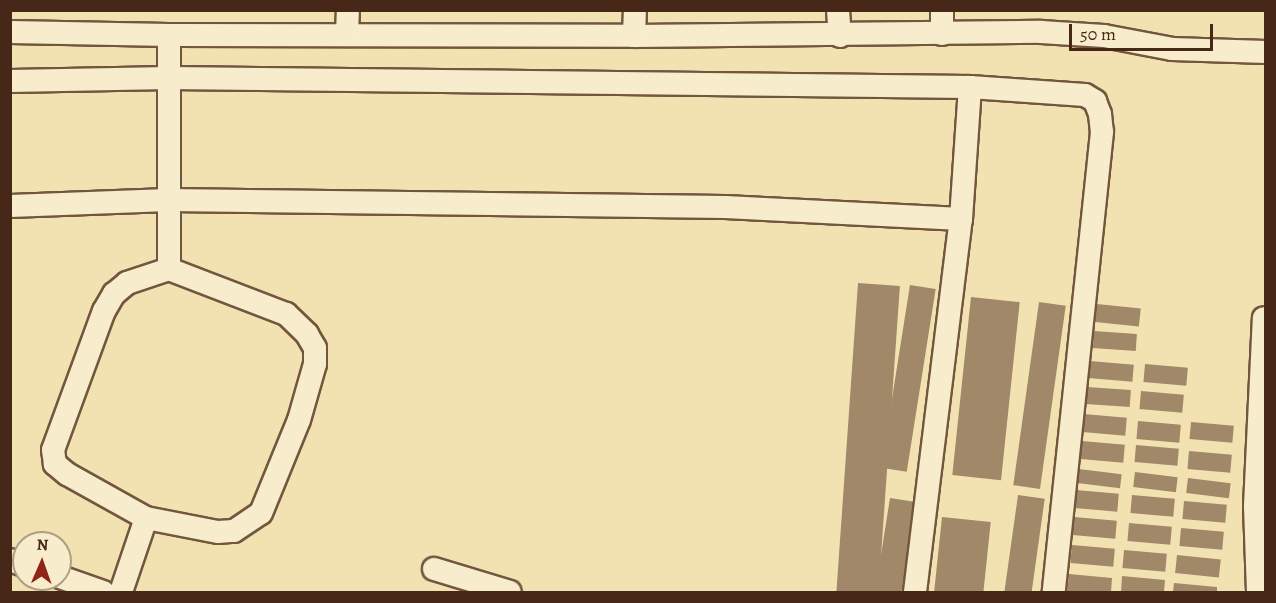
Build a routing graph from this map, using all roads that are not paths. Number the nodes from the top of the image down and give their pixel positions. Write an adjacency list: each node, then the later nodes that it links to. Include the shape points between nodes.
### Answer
1 (348, 10): 6 (street)
2 (635, 10): 9 (street)
3 (838, 10): 10 (street)
4 (942, 10): 7 (street)
5 (10, 32): 8 (street)
6 (346, 34): 8 (street); 9 (street)
7 (942, 34): 10 (street); 11 (street, via 1070,33 1172,49)
8 (169, 35): 12 (street)
9 (634, 36): 10 (street)
10 (840, 36)
11 (1266, 51)
12 (168, 78): 13 (street); 14 (street); 15 (street)
13 (10, 81)
14 (970, 87): 17 (street); 29 (street, via 1085,95 1095,100 1100,114 1102,132)
15 (168, 200): 16 (street); 17 (street, via 725,207); 18 (street)
16 (10, 206)
17 (961, 219): 28 (street)
18 (169, 269): 22 (street, via 127,283 114,294 104,311 53,450 55,464 67,474); 22 (street, via 286,314 307,334 315,348 315,364 299,420 261,513 234,531)
19 (1264, 318): 20 (street)
20 (1263, 382): 21 (street)
21 (1260, 506): 30 (street)
22 (146, 519): 26 (street)
23 (434, 569): 27 (street)
24 (72, 581): 25 (street)
25 (103, 592)
26 (121, 592)
27 (510, 592)
28 (915, 592)
29 (1054, 592)
30 (1258, 592)

